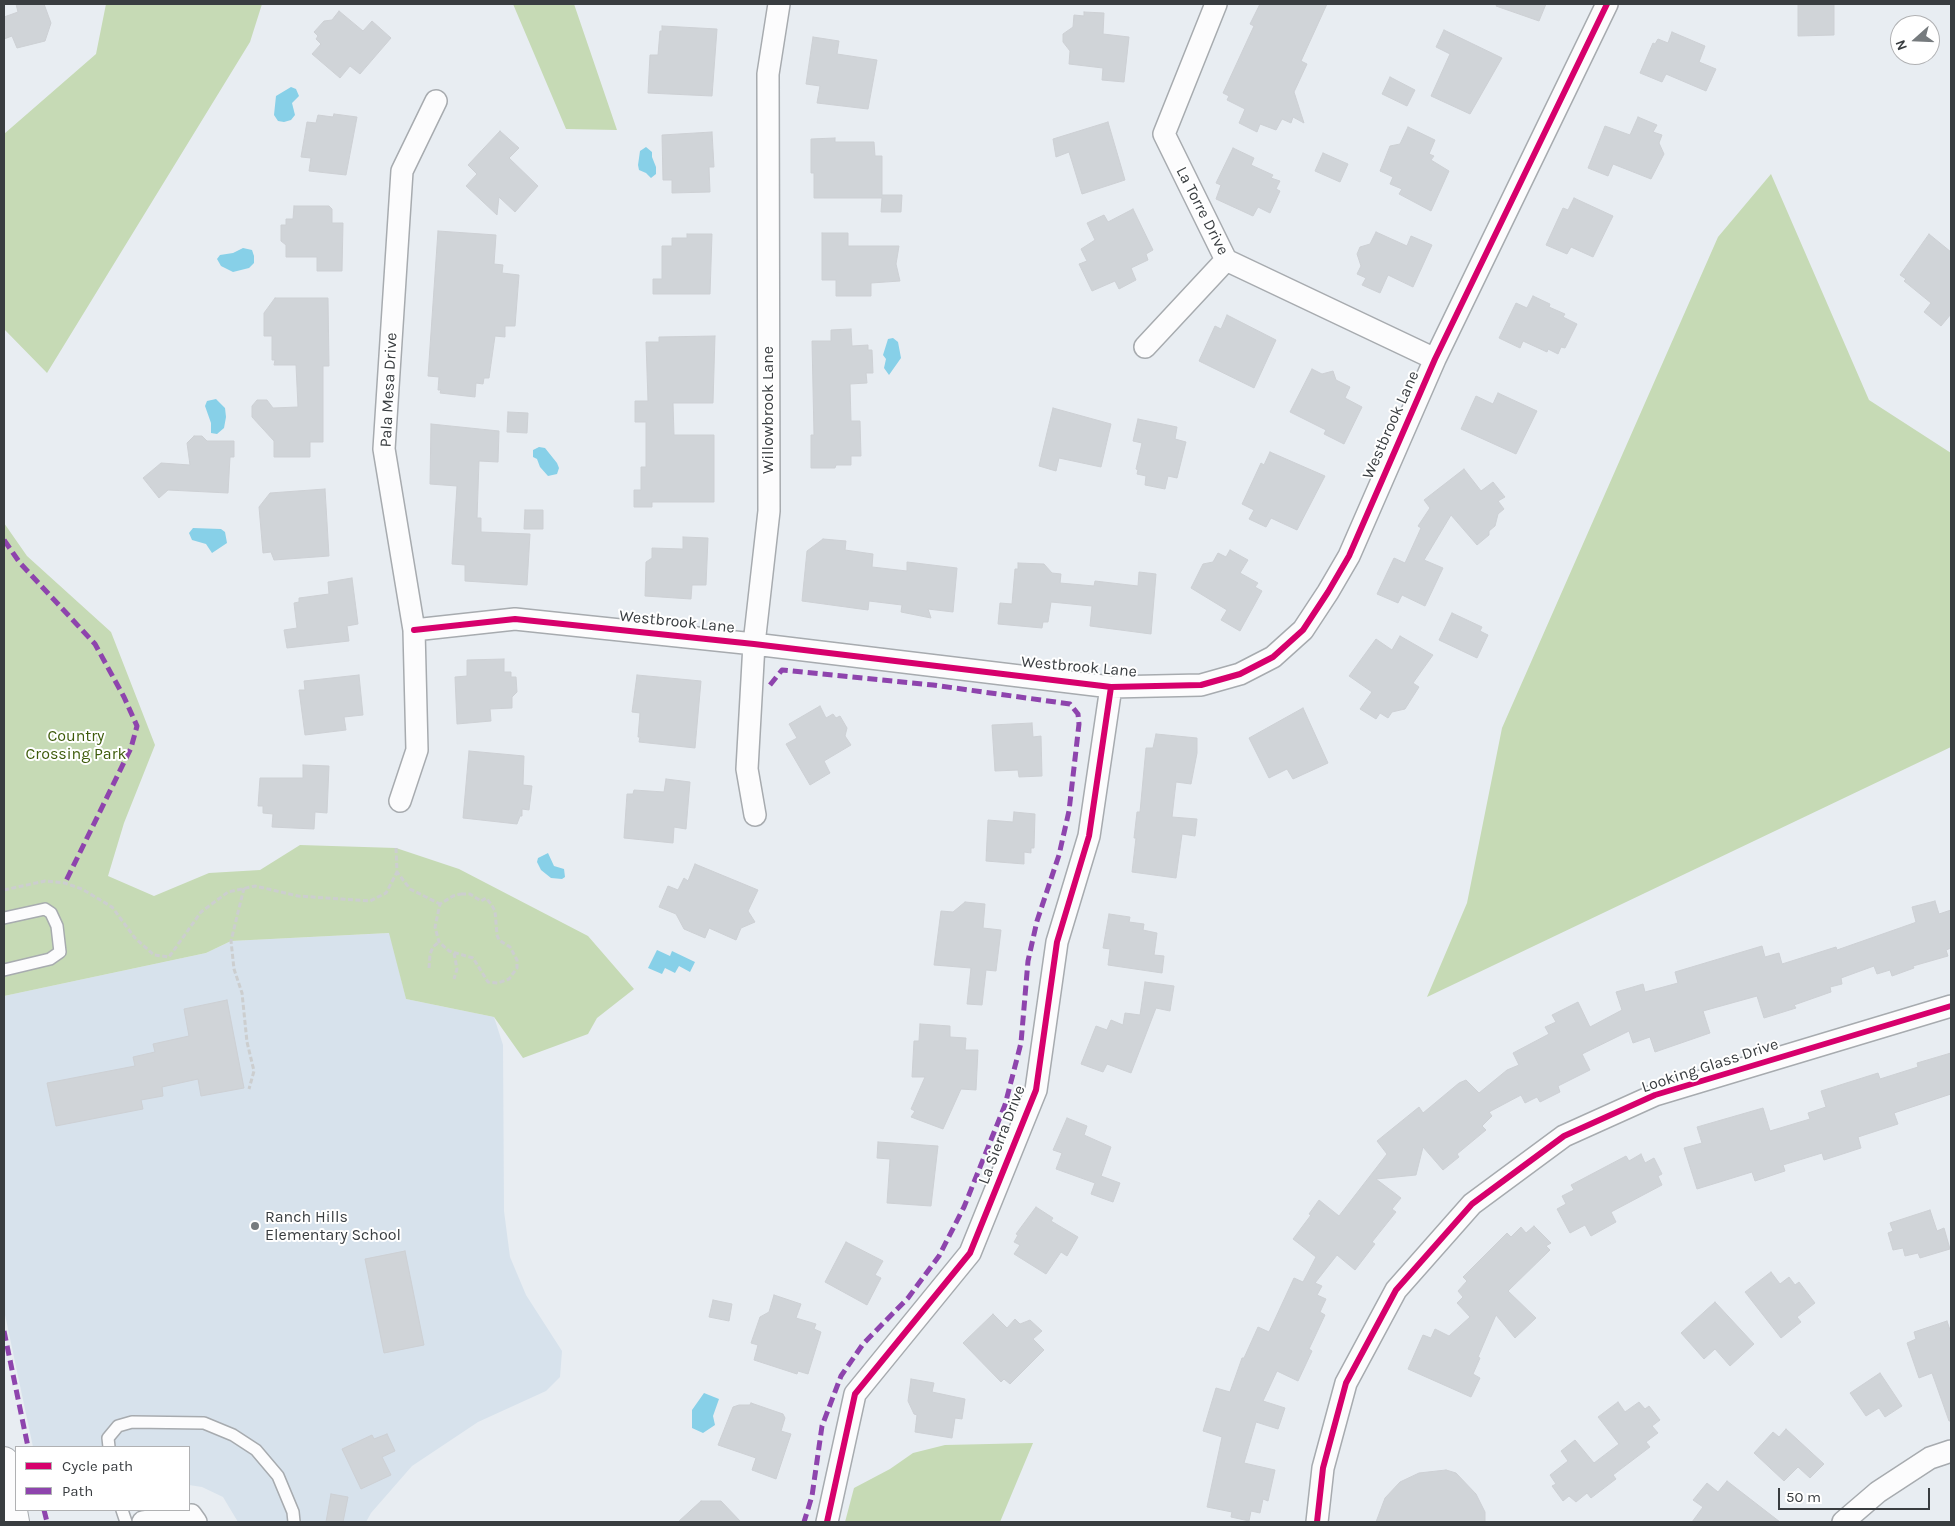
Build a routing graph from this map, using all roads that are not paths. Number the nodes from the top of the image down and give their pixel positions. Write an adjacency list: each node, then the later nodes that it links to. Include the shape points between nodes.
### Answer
1 (779, 4): 9 (street, Willowbrook Lane, via 768,74 768,511)
2 (1216, 4): 5 (street, La Torre Drive, via 1164,134)
3 (1607, 4): 7 (street, Westbrook Lane)
4 (436, 101): 8 (street, Pala Mesa Drive, via 402,171 384,449)
5 (1226, 260): 6 (street); 7 (street, La Torre Drive)
6 (1145, 347)
7 (1435, 359): 10 (street, Westbrook Lane, via 1349,556 1303,630 1272,657 1240,674 1200,685)
8 (414, 630): 9 (street, Westbrook Lane, via 515,619); 11 (street, Pala Mesa Drive, via 417,750)
9 (754, 644): 10 (street, Westbrook Lane); 12 (street, Willowbrook Lane, via 747,769)
10 (1111, 687): 23 (street, La Sierra Drive, via 1089,836 1056,942 1036,1090 970,1253 855,1394)
11 (400, 802)
12 (755, 815)
13 (4, 918): 14 (lane, via 45,909 57,926 60,952 50,959)
14 (4, 970)
15 (1951, 1006): 24 (street, Looking Glass Drive, via 1656,1095 1564,1136 1472,1204 1396,1290 1346,1383 1324,1468)
16 (109, 1446): 22 (lane, via 108,1438 118,1426 132,1422 204,1423 233,1435 256,1450 278,1476)
17 (1951, 1451): 25 (street, via 1930,1458 1878,1492)
18 (4, 1461): 20 (main road)
19 (194, 1519): 21 (street)
20 (15, 1522)
21 (143, 1522)
22 (294, 1522)
23 (827, 1522)
24 (1317, 1522)
25 (1843, 1522)

